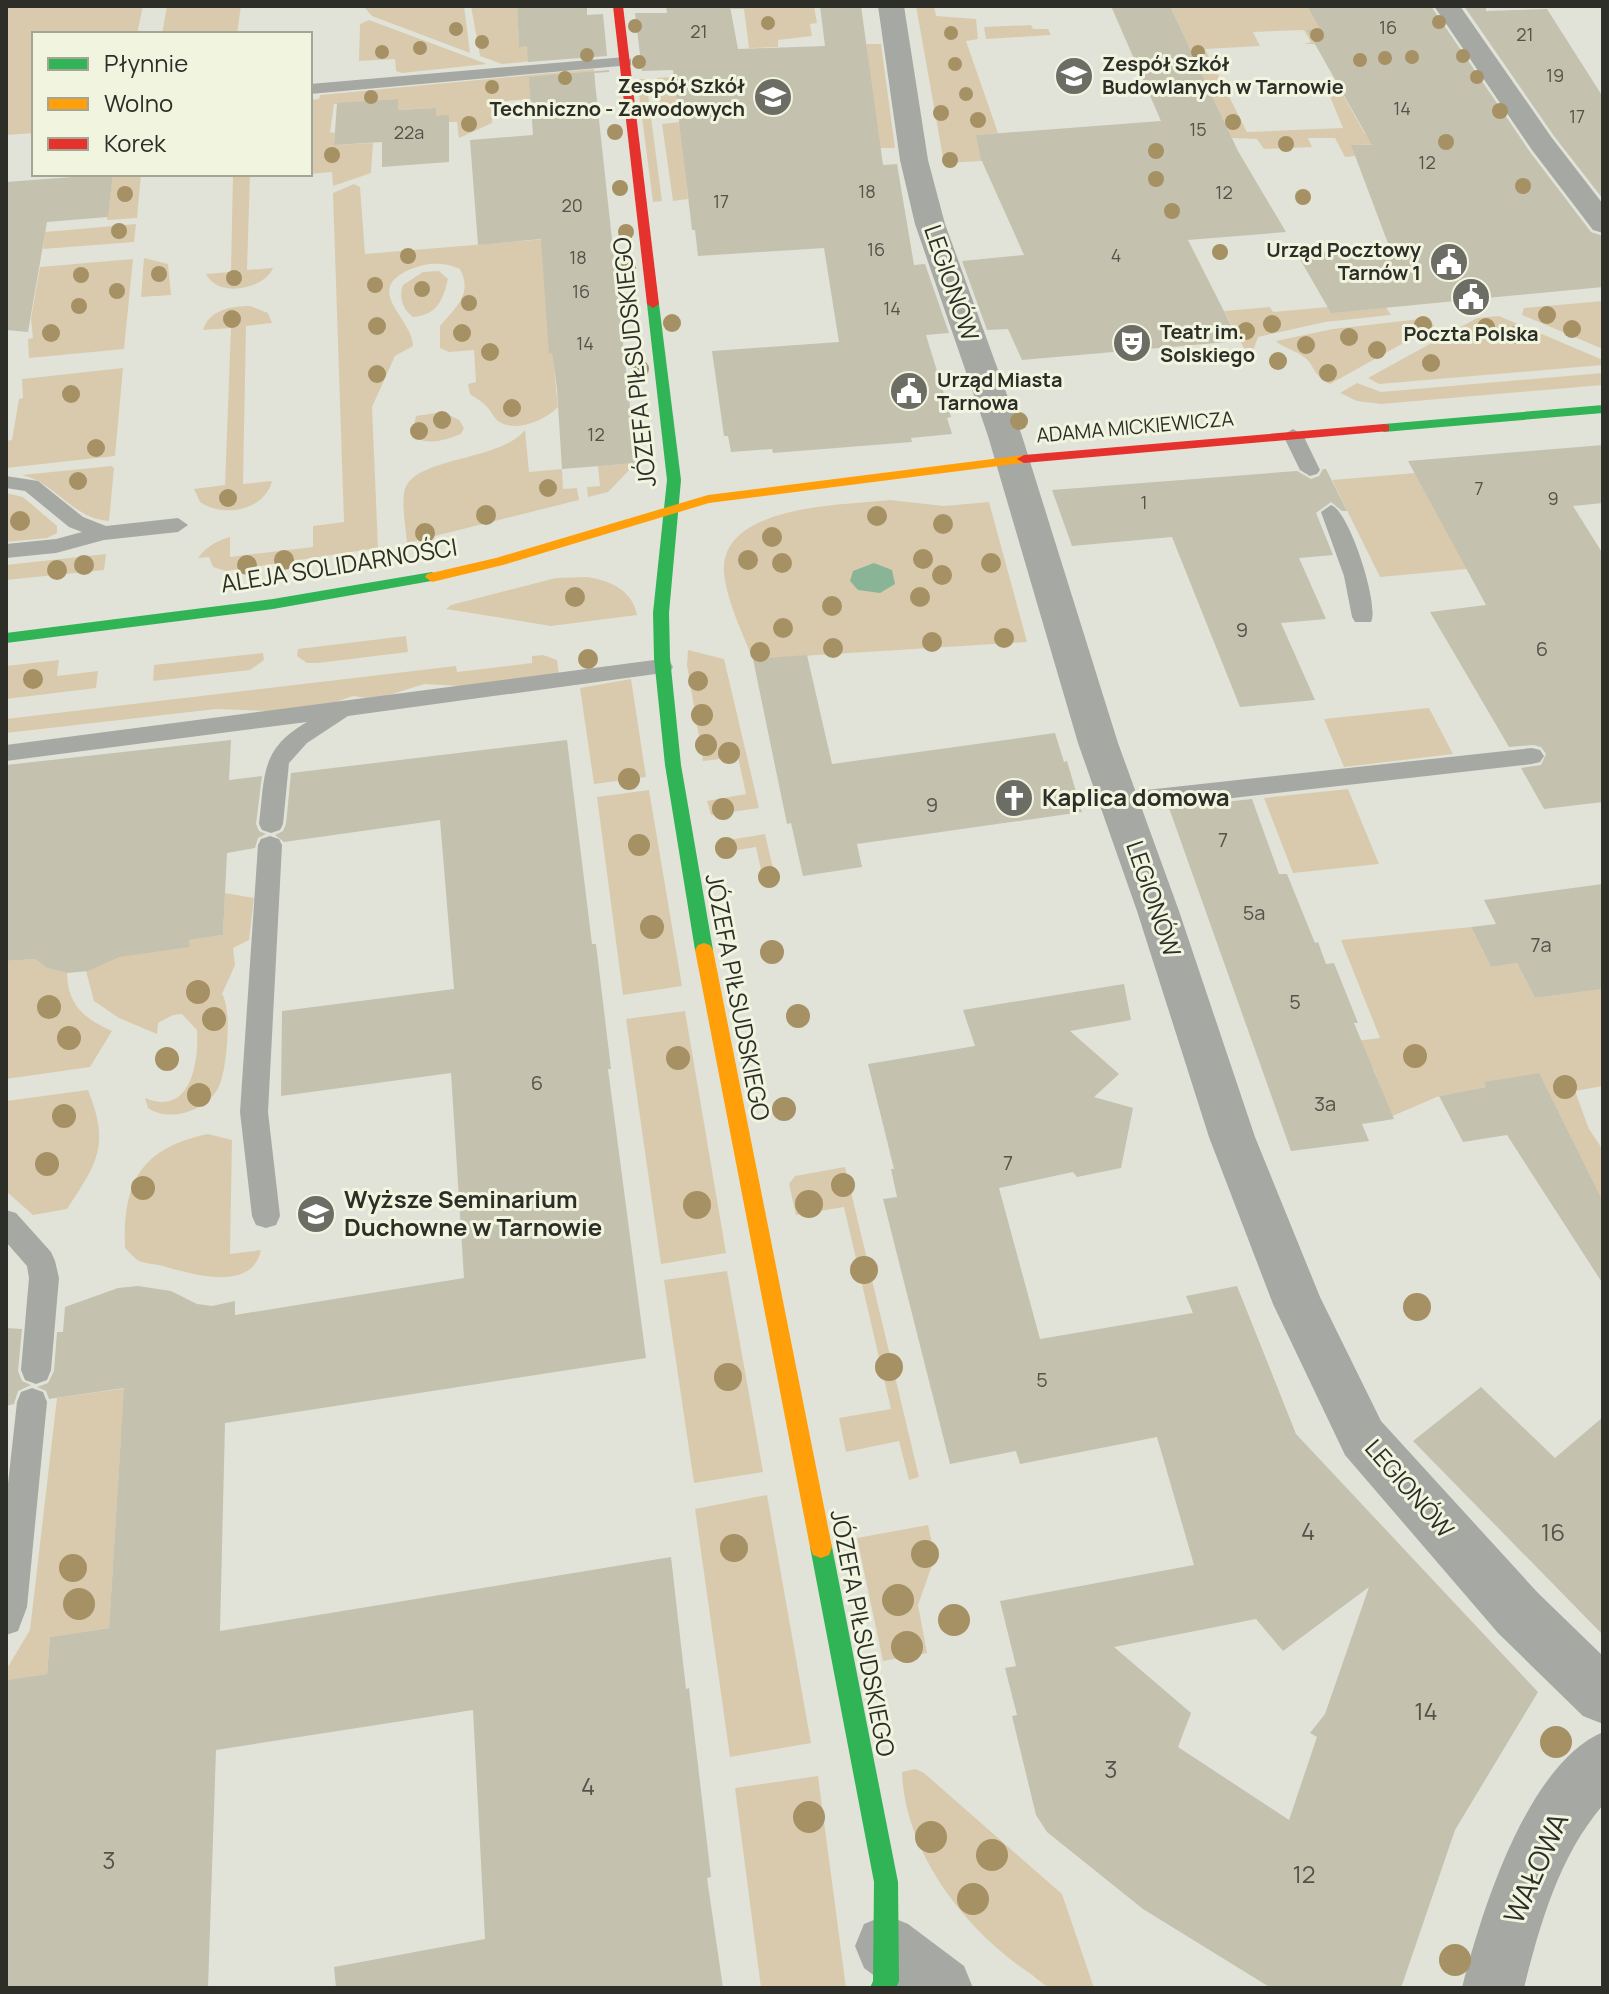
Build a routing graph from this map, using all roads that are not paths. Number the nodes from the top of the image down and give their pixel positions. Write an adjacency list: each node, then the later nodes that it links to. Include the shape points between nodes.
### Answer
1 (618, 6): 4 (street, JÓZEFA PIŁSUDSKIEGO)
2 (891, 6): 9 (street, LEGIONÓW, via 914,160 930,224)
3 (1447, 6): 6 (street)
4 (625, 62): 5 (lane); 12 (street, JÓZEFA PIŁSUDSKIEGO, via 674,480)
5 (312, 89)
6 (1603, 224)
7 (1603, 409): 8 (street, ADAMA MICKIEWICZA)
8 (1293, 435): 9 (street, ADAMA MICKIEWICZA); 10 (lane)
9 (1011, 460): 12 (street, ADAMA MICKIEWICZA, via 752,491); 23 (street, LEGIONÓW)
10 (1310, 470)
11 (6, 482): 15 (lane, via 31,486 76,522)
12 (673, 509): 18 (street, ALEJA SOLIDARNOŚCI, via 432,577 273,604); 19 (street, JÓZEFA PIŁSUDSKIEGO, via 662,580)
13 (1331, 512): 17 (lane, via 1352,561)
14 (178, 525): 15 (lane)
15 (104, 533): 16 (lane, via 56,546)
16 (6, 551)
17 (1363, 617)
18 (6, 638)
19 (662, 667): 20 (lane); 31 (street, JÓZEFA PIŁSUDSKIEGO, via 696,908 886,1882)
20 (347, 708): 21 (lane); 24 (lane, via 299,737 278,761 254,1112)
21 (6, 753)
22 (1532, 756): 23 (lane)
23 (1119, 802): 29 (street, LEGIONÓW, via 1232,1137 1298,1304 1363,1438 1518,1613)
24 (266, 1216)
25 (6, 1222): 26 (lane, via 41,1261)
26 (36, 1370)
27 (32, 1402): 28 (lane)
28 (6, 1619)
29 (1603, 1696)
30 (1603, 1761): 33 (street, WAŁOWA, via 1563,1806 1512,1913)
31 (885, 1967): 32 (street)
32 (942, 1988)
33 (1493, 1988)

